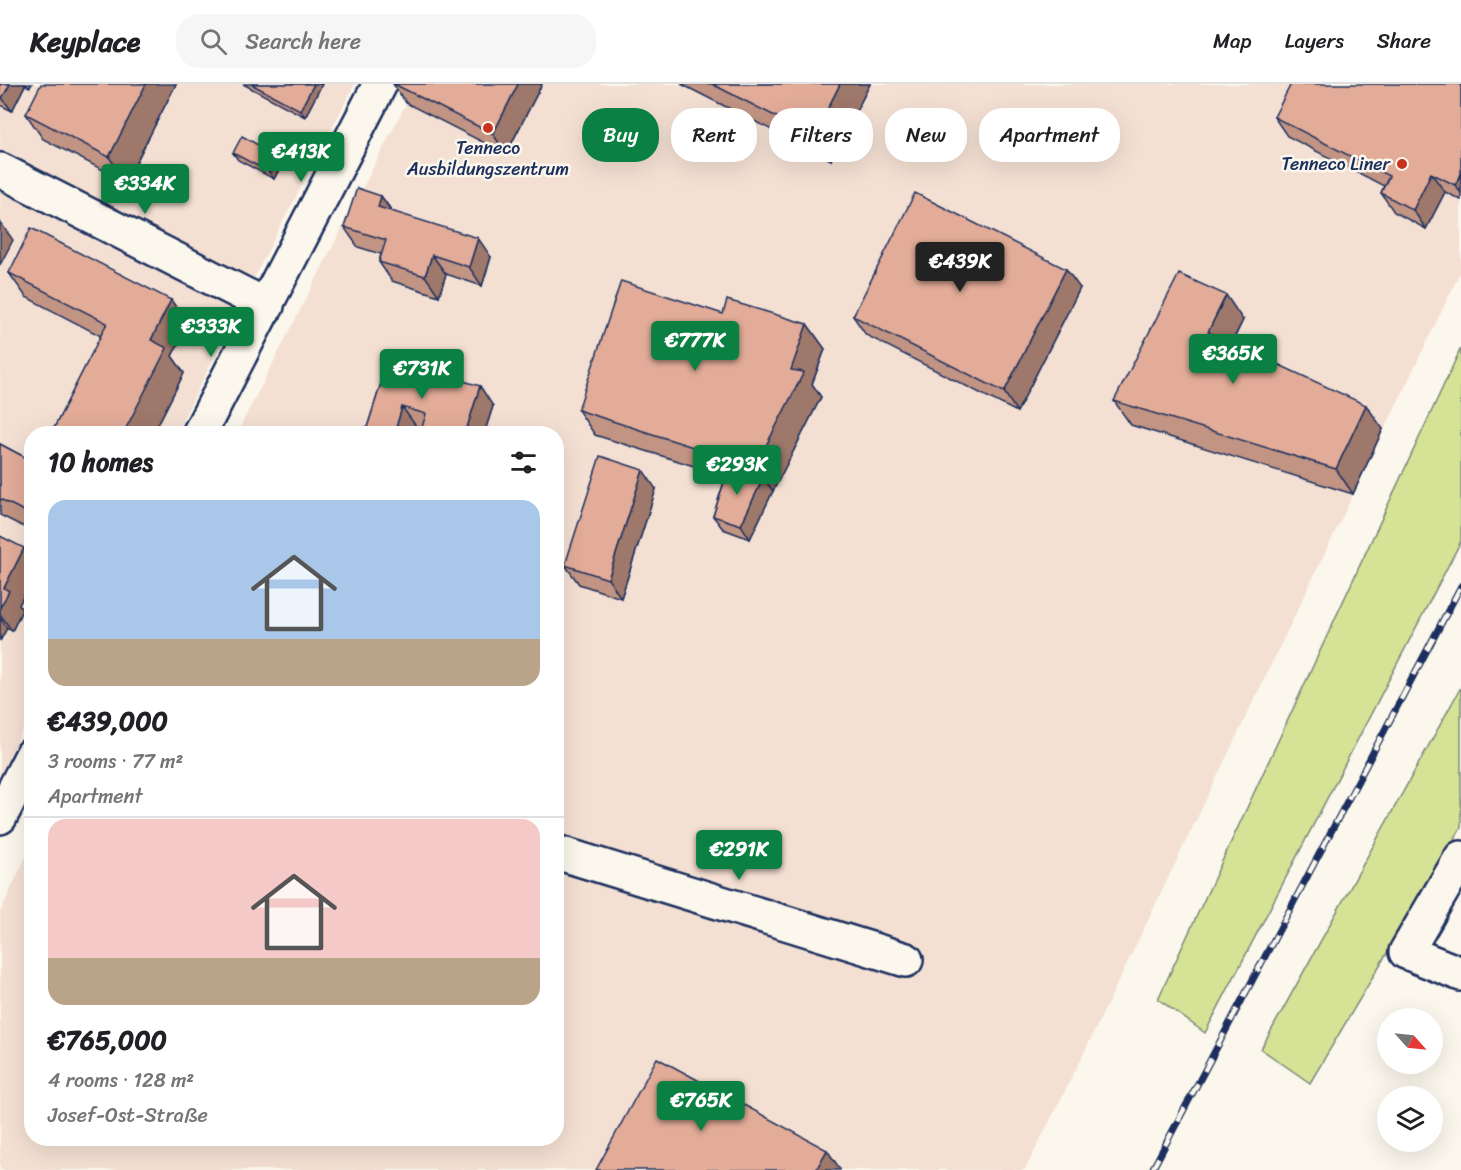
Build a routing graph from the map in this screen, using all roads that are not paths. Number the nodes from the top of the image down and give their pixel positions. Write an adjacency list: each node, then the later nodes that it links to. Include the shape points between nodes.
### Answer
1 (380, 84): 3 (street)
2 (0, 170): 3 (street)
3 (267, 306): 4 (street)
4 (204, 426)
5 (24, 770): 6 (street)
6 (0, 817)
7 (564, 854): 9 (street)
8 (1461, 858): 10 (street, via 1406,952)
9 (906, 960)
10 (1461, 974)

